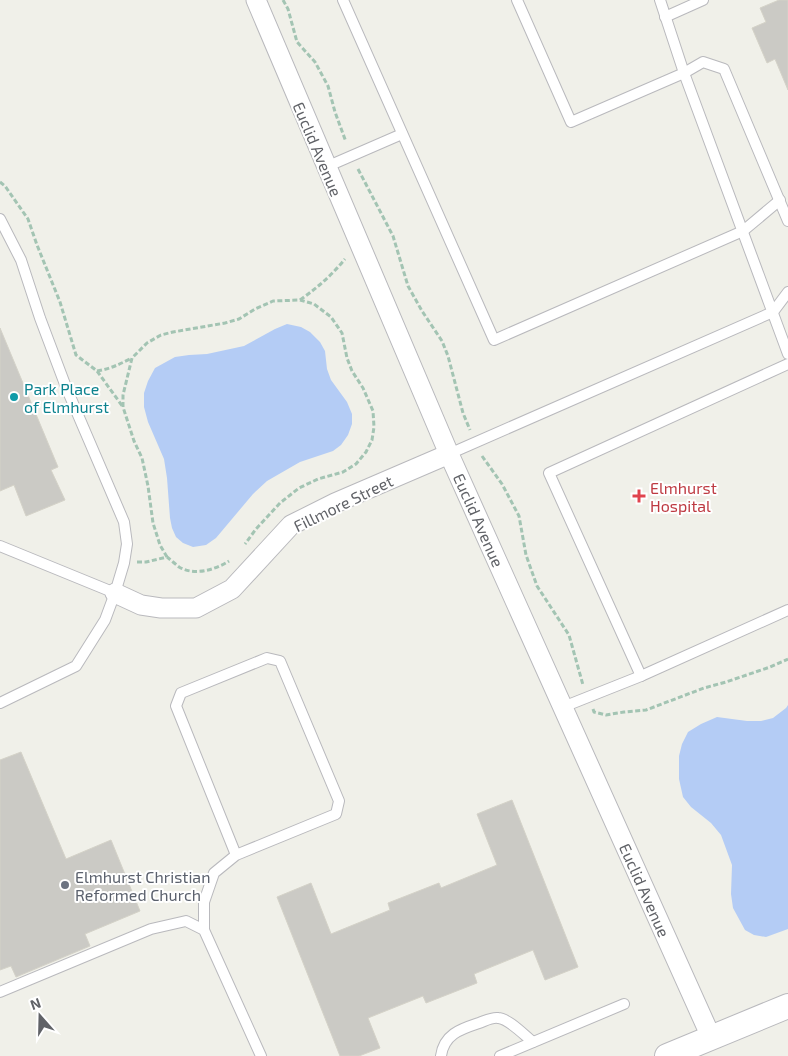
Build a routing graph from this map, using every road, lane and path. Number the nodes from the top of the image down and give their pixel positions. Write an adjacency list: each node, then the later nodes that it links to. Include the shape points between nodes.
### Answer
1 (256, 0): 9 (street, Euclid Avenue)
2 (343, 0): 8 (lane)
3 (516, 0): 7 (lane, via 571,122)
4 (660, 0): 6 (lane)
5 (702, 0): 6 (lane)
6 (665, 17): 7 (lane)
7 (684, 73): 11 (lane, via 703,62 724,69); 14 (lane)
8 (402, 134): 9 (lane); 14 (lane, via 494,340)
9 (326, 167): 15 (street, Euclid Avenue)
10 (0, 182): 22 (path, via 28,219 60,302 76,355)
11 (780, 200): 13 (lane); 14 (lane)
12 (0, 219): 29 (lane, via 22,260 66,387 124,522 127,544)
13 (788, 221)
14 (743, 231): 18 (lane)
15 (359, 244): 17 (path, via 332,274); 24 (street, Euclid Avenue)
16 (788, 292): 18 (lane)
17 (300, 300): 20 (path, via 273,302 224,323 161,335); 26 (path, via 314,304 331,317 342,333 352,371 364,388 373,411 372,440 356,464 299,488 280,503)
18 (773, 312): 19 (lane); 24 (lane)
19 (788, 354)
20 (132, 358): 22 (path); 23 (path)
21 (788, 364): 32 (lane, via 549,473)
22 (97, 371): 23 (path)
23 (123, 408): 27 (path, via 142,458 153,524)
24 (449, 454): 30 (street, Fillmore Street, via 291,525 232,589 196,608 141,605); 34 (street, Euclid Avenue)
25 (0, 546): 30 (lane)
26 (239, 551)
27 (167, 557): 28 (path, via 181,568 196,572 211,570); 29 (path)
28 (233, 557)
29 (124, 563): 30 (lane)
30 (115, 593): 33 (lane, via 105,620 76,666)
31 (788, 610): 32 (lane)
32 (641, 676): 34 (lane)
33 (0, 703)
34 (563, 707): 40 (street, Euclid Avenue)
35 (236, 855): 35 (lane, via 176,706 181,693 267,658 280,661 339,801 336,814); 36 (lane, via 214,873 204,902)
36 (204, 930): 37 (lane, via 186,921 152,929); 42 (lane)
37 (0, 992)
38 (624, 1004): 41 (lane)
39 (788, 1006): 40 (street)
40 (711, 1037): 45 (street)
41 (533, 1042): 43 (lane, via 506,1020 493,1018 454,1033 442,1048); 44 (lane)
42 (261, 1056)
43 (441, 1056)
44 (500, 1056)
45 (667, 1056)

